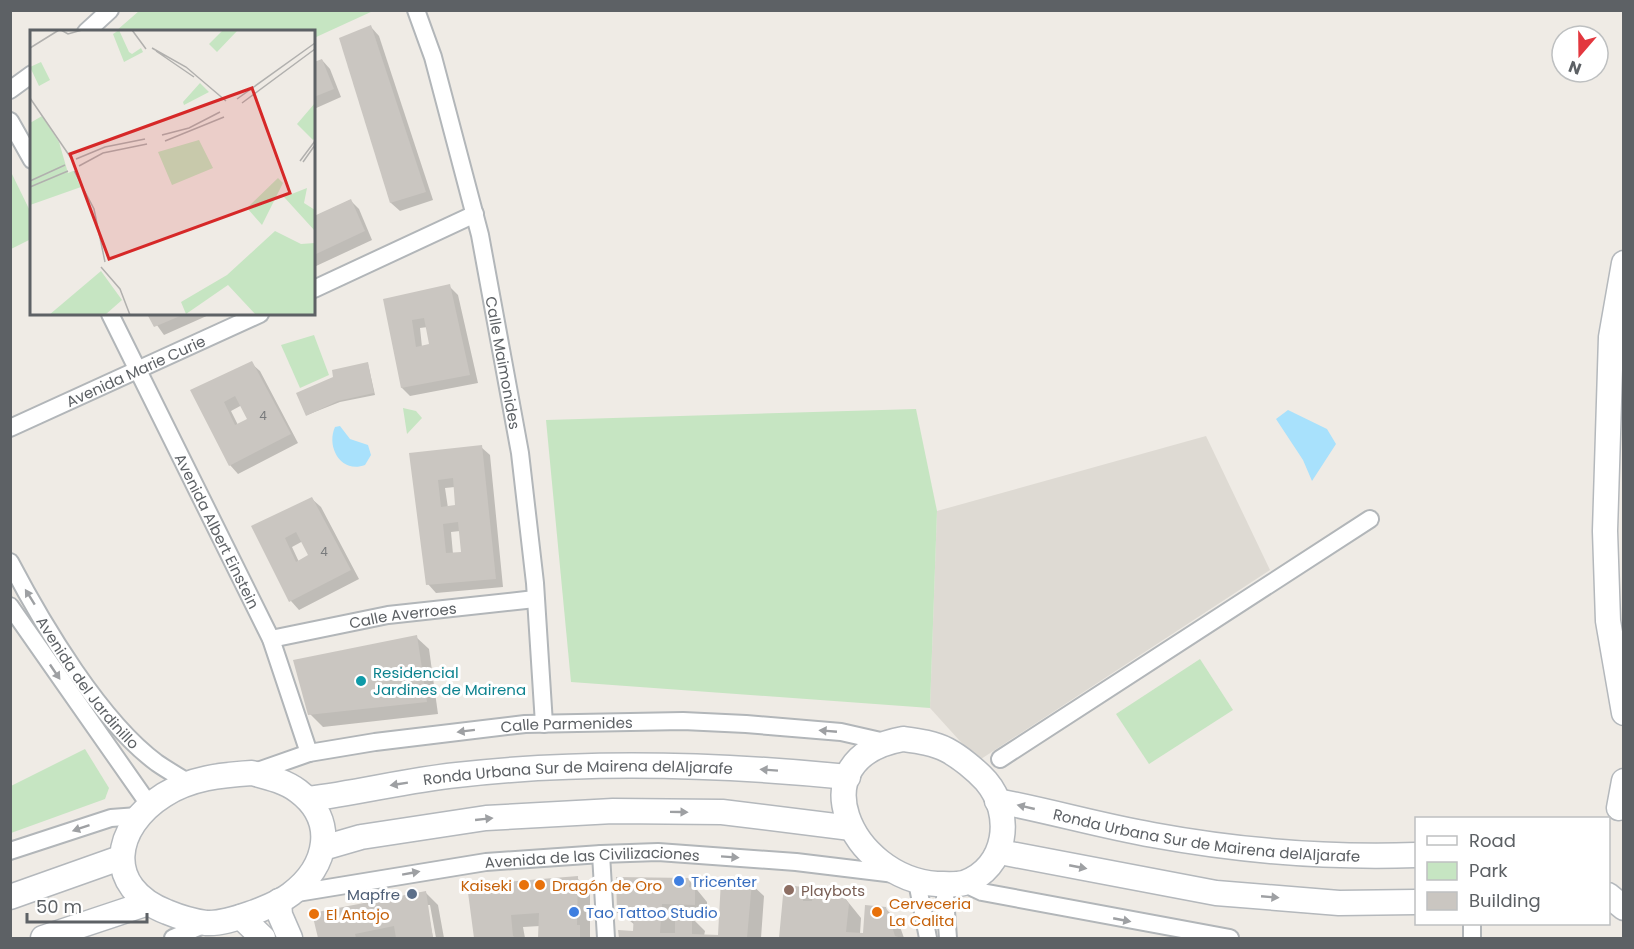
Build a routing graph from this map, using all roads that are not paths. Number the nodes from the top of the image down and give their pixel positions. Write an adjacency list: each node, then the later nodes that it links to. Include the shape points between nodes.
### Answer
1 (110, 10): 3 (street)
2 (416, 10): 8 (street, Calle Maimonides, via 433,57)
3 (88, 30)
4 (30, 75): 5 (street)
5 (10, 90)
6 (10, 121): 7 (street)
7 (30, 156)
8 (475, 214): 10 (street); 18 (street, Calle Maimonides, via 520,453)
9 (1623, 263): 15 (street, via 1611,338)
10 (315, 289)
11 (111, 315): 13 (street, Avenida Albert Einstein)
12 (258, 315): 13 (street, Avenida Marie Curie)
13 (139, 369): 14 (street, Avenida Marie Curie); 20 (street, Avenida Albert Einstein)
14 (10, 428)
15 (1615, 445): 21 (street, via 1605,531 1608,621)
16 (1370, 519): 25 (street)
17 (10, 562): 29 (street, Avenida del Jardinillo, one-way to 17, via 156,763 113,720 63,650)
18 (536, 599): 20 (street, Calle Averroes, via 388,615); 22 (street, Calle Maimonides)
19 (10, 606): 33 (street, Avenida del Jardinillo, one-way to 33)
20 (271, 639): 24 (street, Avenida Albert Einstein)
21 (1623, 713)
22 (544, 724): 23 (street, Calle Parmenides, one-way to 22, via 841,732 746,724); 24 (street, Calle Parmenides, one-way to 24)
23 (885, 742): 27 (street, via 868,749); 31 (street, via 903,739 946,749 987,782)
24 (309, 753): 26 (street, Calle Parmenides)
25 (1000, 759)
26 (252, 773): 29 (street, via 218,775); 30 (street, via 286,784)
27 (848, 777): 30 (street, Ronda Urbana Sur de Mairena delAljarafe, one-way to 30, via 717,766 613,764 456,775); 34 (street, via 844,812)
28 (1623, 781): 32 (street)
29 (189, 783): 33 (street)
30 (308, 800): 35 (street, via 321,817)
31 (998, 801): 37 (street, via 1003,833); 39 (street, Ronda Urbana Sur de Mairena delAljarafe, one-way to 31, via 1233,847 1153,835)
32 (1617, 810)
33 (144, 811): 36 (street, one-way to 36); 40 (street, via 126,836)
34 (851, 828): 35 (street, one-way to 34, via 361,837 486,818 613,811 722,812); 41 (street, via 873,857)
35 (323, 848): 45 (street, via 312,872)
36 (10, 851)
37 (1000, 852): 42 (street, via 980,874); 46 (street, one-way to 46, via 1216,893 1339,903)
38 (601, 854): 41 (street, Avenida de las Civilizaciones, one-way to 41, via 658,852 796,862); 45 (street, Avenida de las Civilizaciones, one-way to 38, via 486,862); 55 (street)
39 (1415, 855)
40 (120, 858): 43 (street); 47 (street, via 132,889)
41 (907, 878): 42 (street); 56 (street)
42 (955, 884): 57 (street, via 945,898); 58 (street, one-way to 58)
43 (10, 897)
44 (1610, 897): 48 (street)
45 (285, 898): 49 (street); 54 (street, via 280,915)
46 (1415, 902)
47 (148, 903): 50 (street, via 183,918); 51 (street)
48 (1623, 908)
49 (241, 917): 50 (street); 53 (street)
50 (208, 923): 52 (street)
51 (43, 939)
52 (173, 939)
53 (264, 939)
54 (290, 939)
55 (606, 939)
56 (928, 939)
57 (948, 939)
58 (1230, 939)

